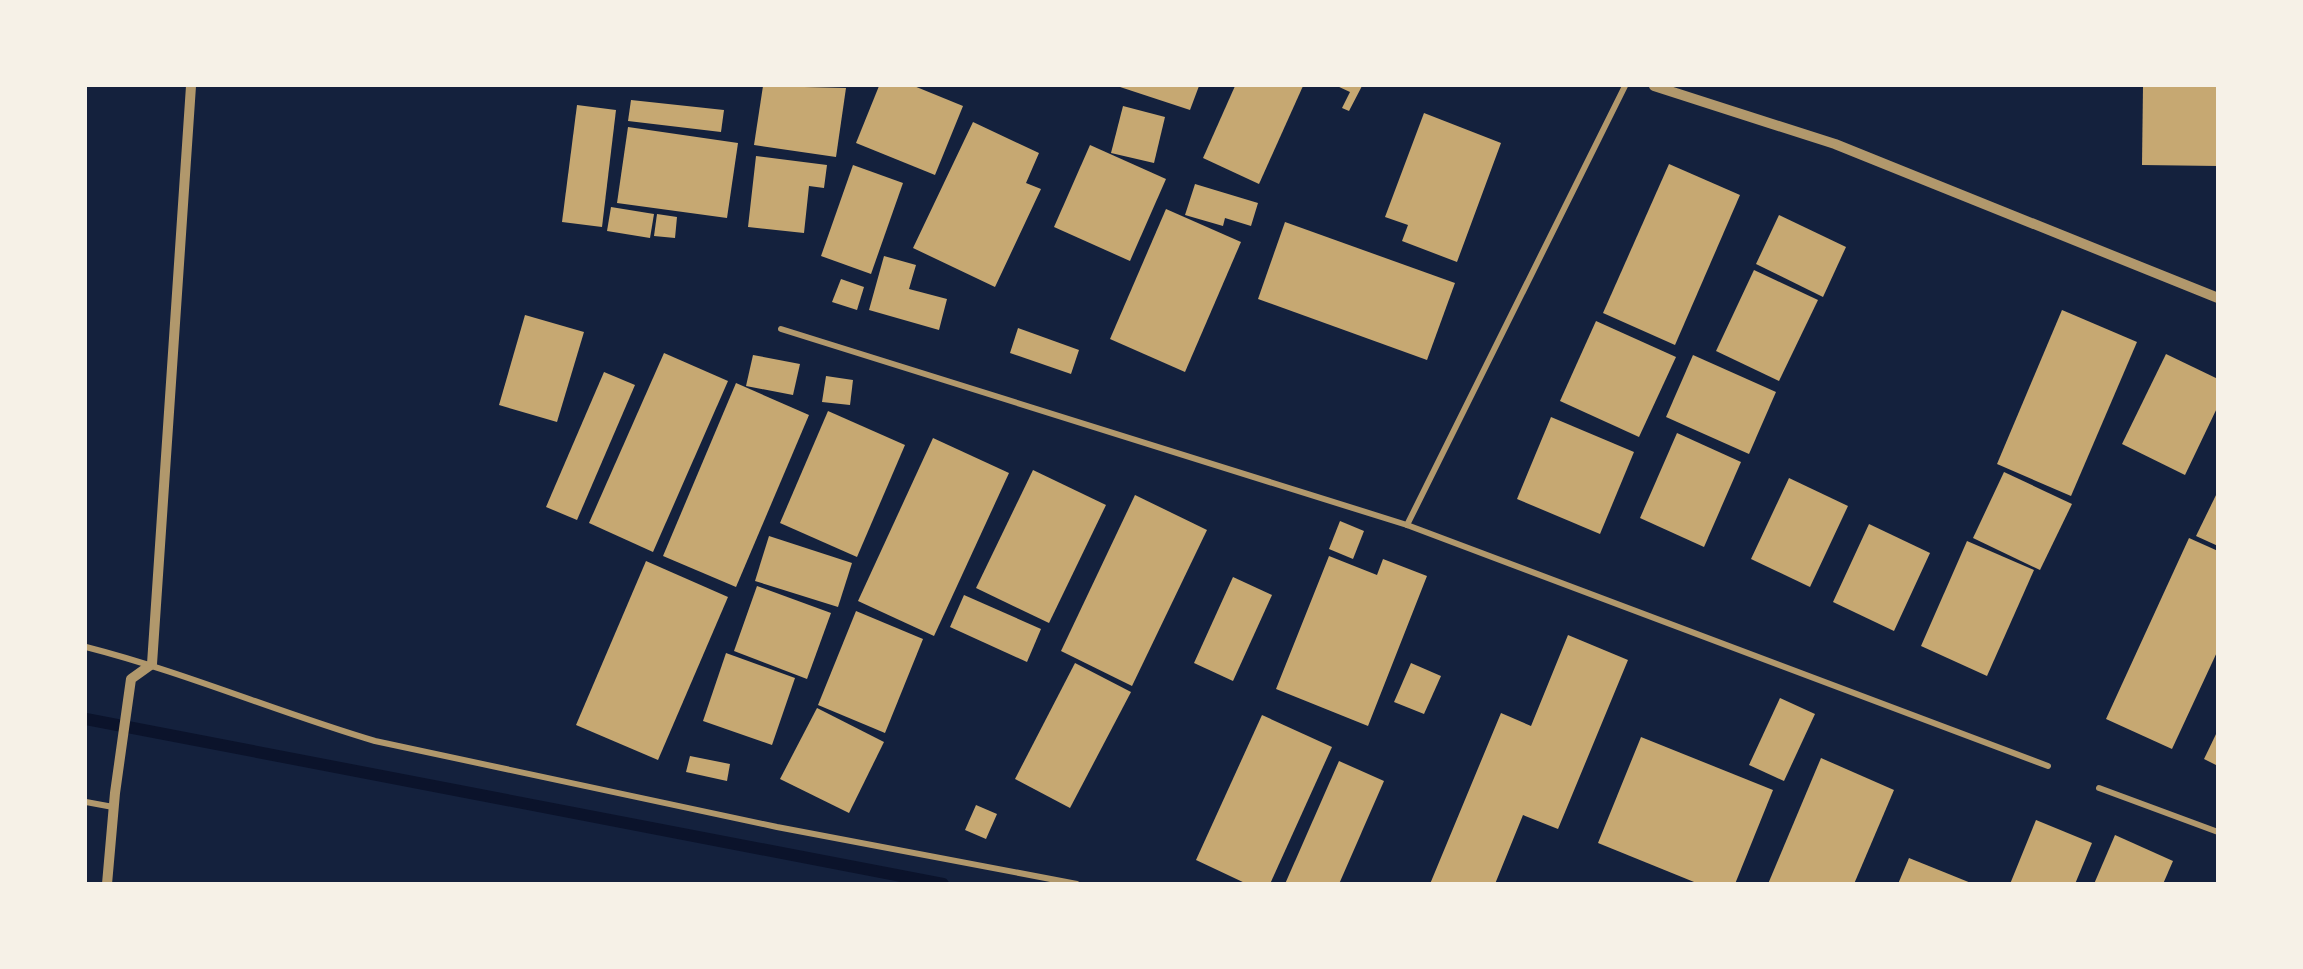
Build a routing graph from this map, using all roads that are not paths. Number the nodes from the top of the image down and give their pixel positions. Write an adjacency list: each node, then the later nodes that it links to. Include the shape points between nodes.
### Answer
1 (191, 86): 8 (street)
2 (1625, 86): 6 (street)
3 (1654, 86): 4 (street, via 1835,144)
4 (2217, 298)
5 (781, 329): 6 (street)
6 (1407, 525): 9 (street)
7 (86, 647): 8 (street)
8 (152, 664): 12 (street, via 131,679); 15 (street, via 375,741 777,827)
9 (2048, 766)
10 (2099, 788): 13 (street)
11 (86, 802): 12 (street)
12 (113, 807): 14 (street)
13 (2217, 832)
14 (107, 884)
15 (1077, 884)

